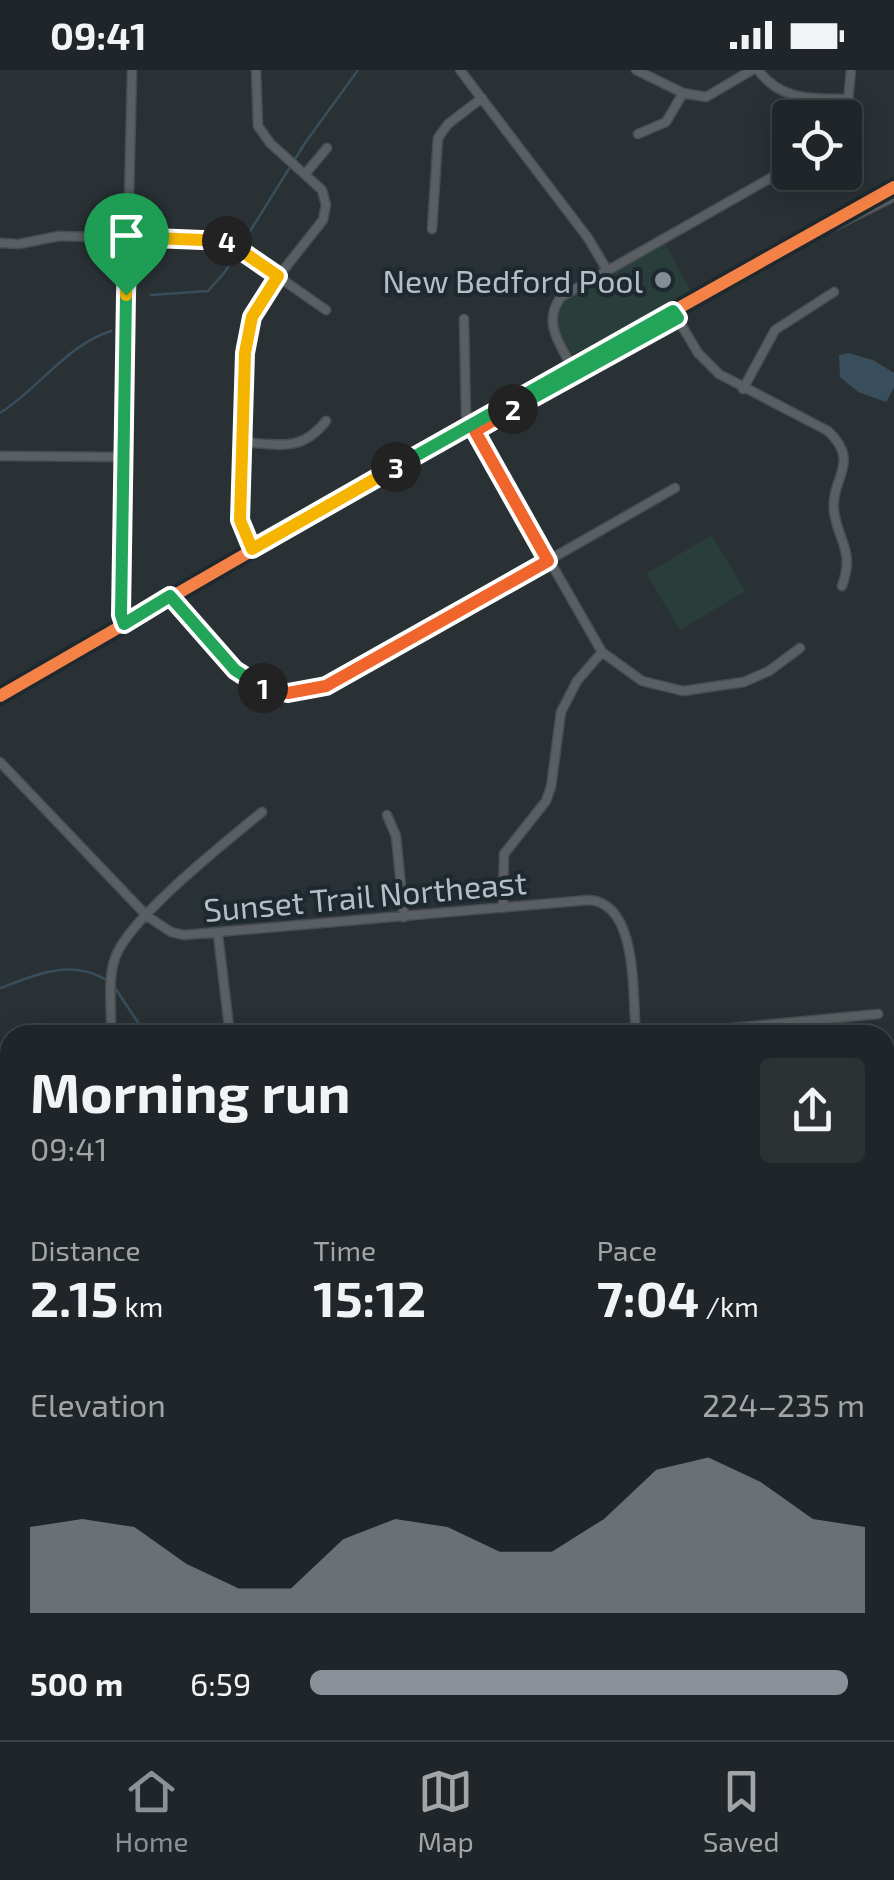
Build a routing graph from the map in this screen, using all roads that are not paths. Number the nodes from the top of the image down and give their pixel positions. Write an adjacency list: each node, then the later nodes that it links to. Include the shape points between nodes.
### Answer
1 (132, 70): 16 (street)
2 (256, 70): 12 (street, via 258,126)
3 (460, 70): 8 (street)
4 (636, 70): 7 (street)
5 (755, 70): 7 (street, via 712,96); 9 (street, via 787,96)
6 (851, 70): 9 (street)
7 (682, 93): 10 (street, via 666,122)
8 (482, 98): 15 (street, via 438,138); 18 (street)
9 (848, 99)
10 (638, 134)
11 (327, 148): 12 (street)
12 (305, 174): 19 (street, via 322,190 326,213)
13 (772, 177): 18 (street)
14 (894, 189): 22 (street)
15 (432, 229)
16 (128, 237): 17 (street); 19 (street, via 227,241); 30 (street)
17 (0, 242)
18 (607, 270): 24 (street, via 560,297 552,312 553,330)
19 (278, 276): 21 (street); 28 (street, via 249,329)
20 (834, 292): 25 (street, via 779,326)
21 (326, 310)
22 (673, 311): 24 (street); 25 (street, via 702,358)
23 (464, 320): 27 (street, via 463,400)
24 (572, 367): 27 (street)
25 (743, 389): 34 (street, via 828,431 840,446 844,470 834,507 848,554)
26 (326, 421): 28 (street, via 299,444)
27 (471, 425): 32 (street); 33 (street)
28 (242, 442): 32 (street, via 240,520)
29 (0, 456): 30 (street)
30 (123, 456): 36 (street)
31 (675, 488): 33 (street)
32 (252, 549): 35 (street)
33 (548, 561): 35 (street, via 339,680 302,693 263,688 243,677); 38 (street)
34 (842, 586)
35 (170, 596): 36 (street)
36 (124, 624): 39 (street)
37 (800, 648): 38 (street, via 744,682 683,691 642,682)
38 (602, 652): 43 (street, via 561,712 546,801 504,854)
39 (0, 696)
40 (0, 762): 44 (street, Sunset Trail Northeast)
41 (262, 812): 44 (street)
42 (387, 815): 45 (street, via 396,836)
43 (503, 908): 45 (street, Sunset Trail Northeast); 50 (street, Sunset Trail Northeast, via 588,900 610,906 626,938)
44 (147, 916): 46 (street, Sunset Trail Northeast, via 172,932); 48 (street, via 115,958)
45 (404, 917): 46 (street, Sunset Trail Northeast)
46 (218, 935): 49 (street)
47 (878, 1014): 51 (street)
48 (112, 1025)
49 (229, 1025)
50 (635, 1025)
51 (814, 1025)

